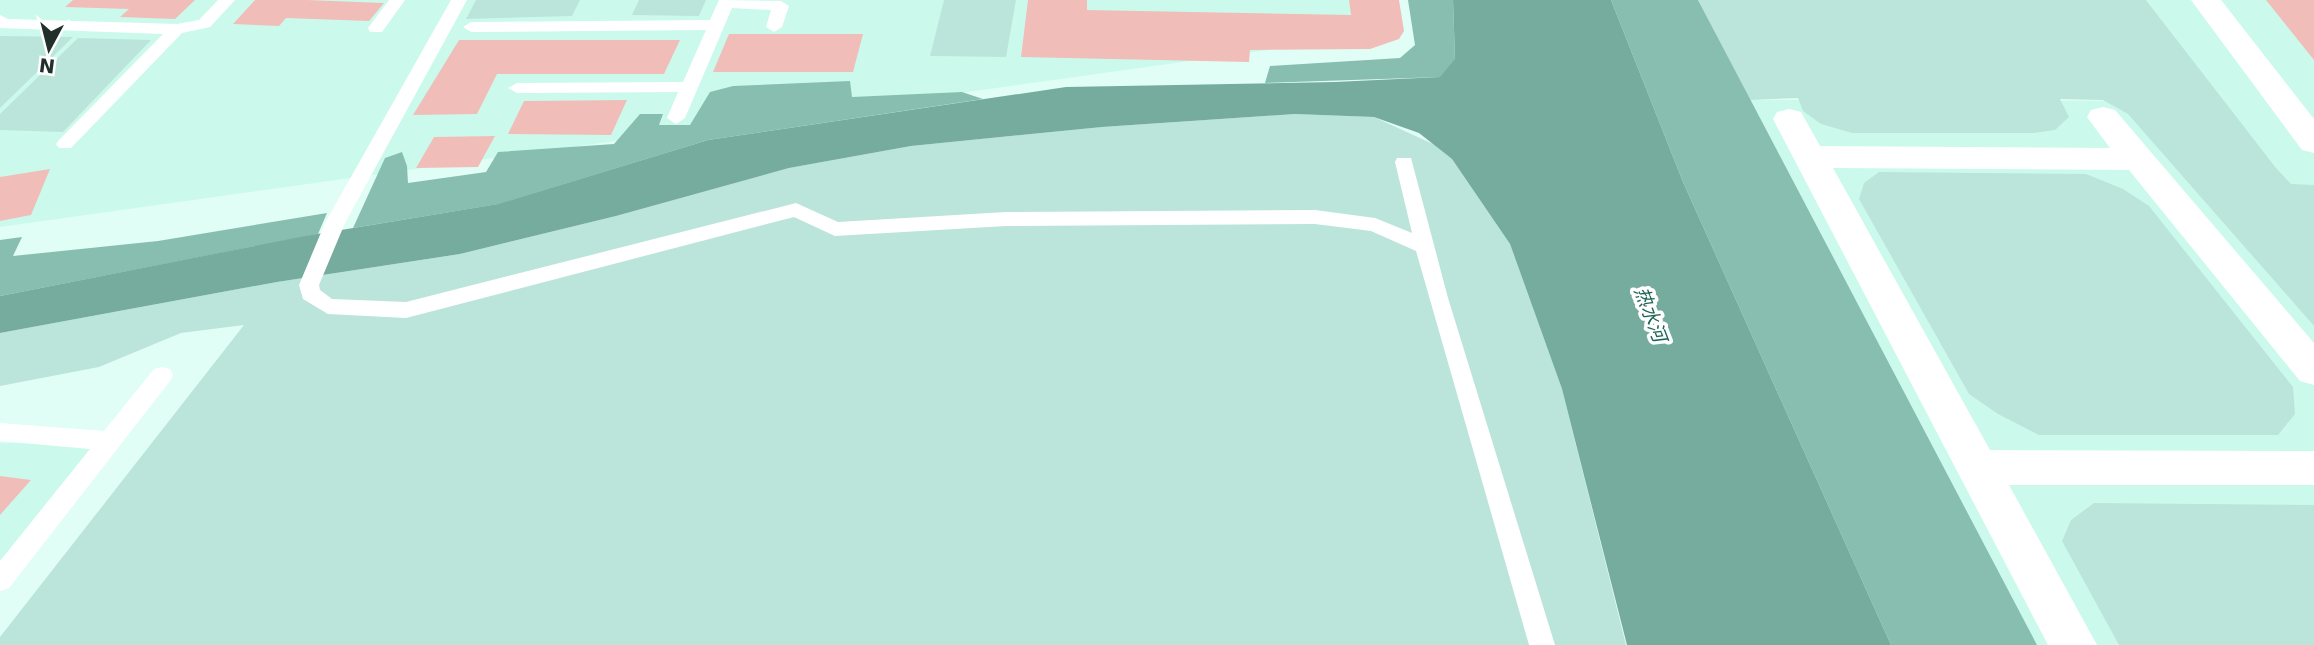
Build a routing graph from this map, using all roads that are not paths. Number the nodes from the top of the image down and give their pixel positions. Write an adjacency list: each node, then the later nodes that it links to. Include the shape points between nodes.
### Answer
1 (227, 0): 11 (lane, via 204,24)
2 (397, 0): 10 (lane)
3 (459, 0): 22 (lane, via 335,223 309,285 310,294 328,306 405,310 796,210 835,229 1006,219 1315,217 1375,225)
4 (2206, 0): 17 (street)
5 (727, 2): 7 (lane); 9 (lane, via 781,6)
6 (0, 20): 11 (lane, via 3,24)
7 (717, 25): 8 (lane); 13 (lane)
8 (471, 27)
9 (774, 27)
10 (376, 28)
11 (177, 29): 18 (lane)
12 (517, 88): 13 (lane)
13 (690, 88): 15 (lane)
14 (2103, 117): 20 (street)
15 (676, 118)
16 (1789, 119): 19 (street)
17 (2314, 142)
18 (65, 144)
19 (1809, 157): 20 (street); 27 (street)
20 (2139, 159): 23 (street)
21 (1404, 162): 22 (lane)
22 (1425, 247): 30 (lane)
23 (2314, 370)
24 (162, 375): 26 (lane)
25 (0, 432): 26 (lane)
26 (110, 441): 29 (lane)
27 (1977, 467): 28 (street); 31 (street)
28 (2314, 468)
29 (0, 580)
30 (1542, 645)
31 (2073, 645)

